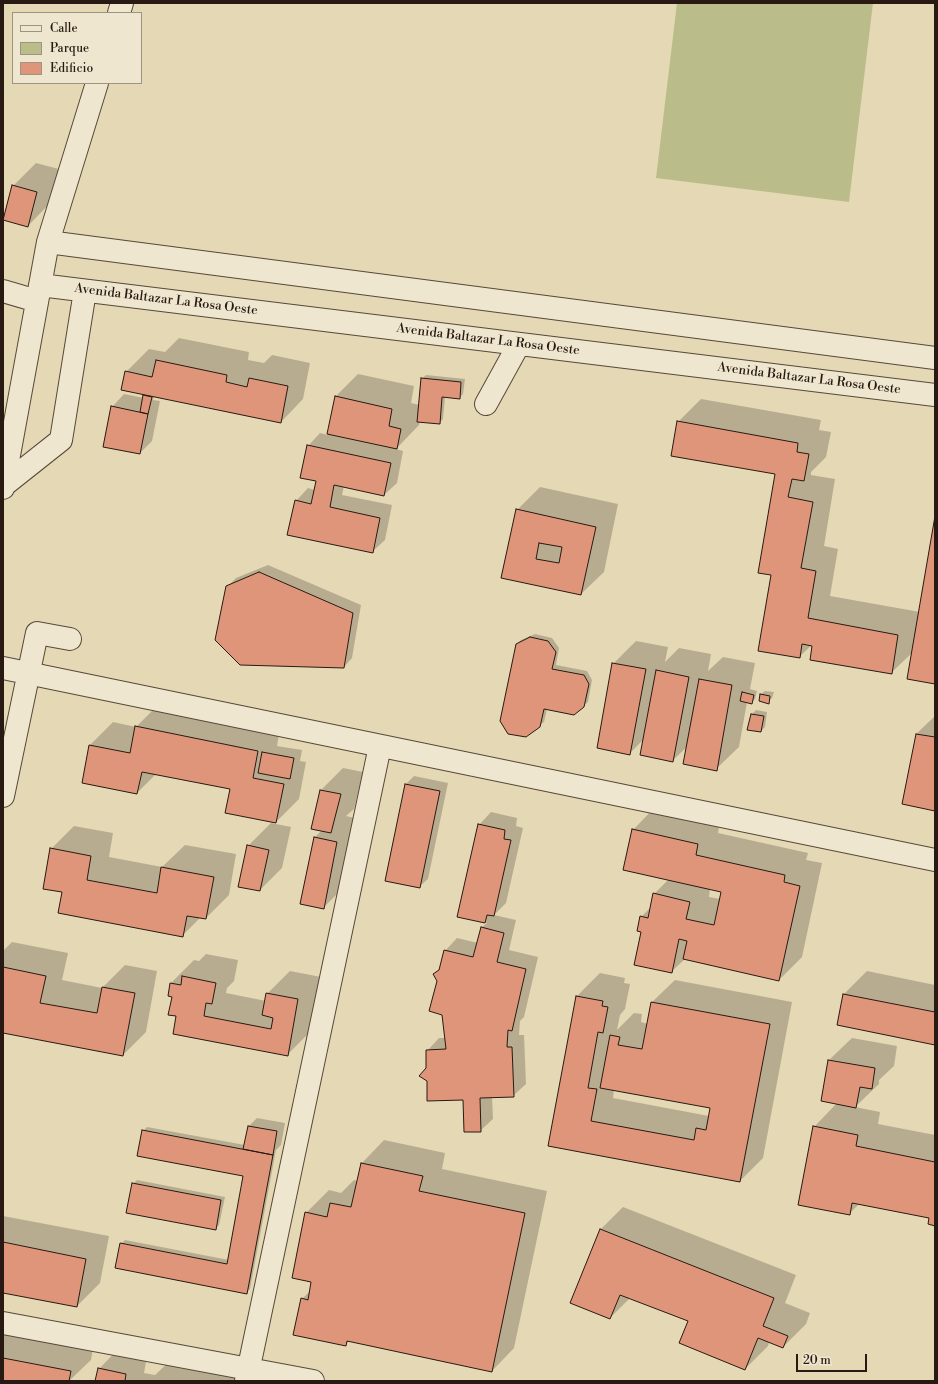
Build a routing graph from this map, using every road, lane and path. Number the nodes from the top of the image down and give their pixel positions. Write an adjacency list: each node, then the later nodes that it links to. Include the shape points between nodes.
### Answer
1 (97, 84): 2 (street)
2 (48, 242): 5 (street); 7 (street)
3 (85, 290): 5 (street, Avenida Baltazar La Rosa Oeste); 6 (street, Avenida Baltazar La Rosa Oeste); 10 (street, via 61,440)
4 (3, 291): 5 (street, Avenida Baltazar La Rosa Oeste)
5 (39, 293): 10 (street)
6 (519, 344): 8 (street, Avenida Baltazar La Rosa Oeste); 9 (street)
7 (935, 358)
8 (935, 395)
9 (486, 404)
10 (3, 487)
11 (70, 639): 13 (street, via 37,633)
12 (3, 668): 13 (street)
13 (29, 673): 14 (street); 15 (street)
14 (380, 746): 16 (street); 18 (street)
15 (3, 796)
16 (935, 860)
17 (3, 1323): 18 (street)
18 (247, 1375): 19 (street)
19 (313, 1381)

